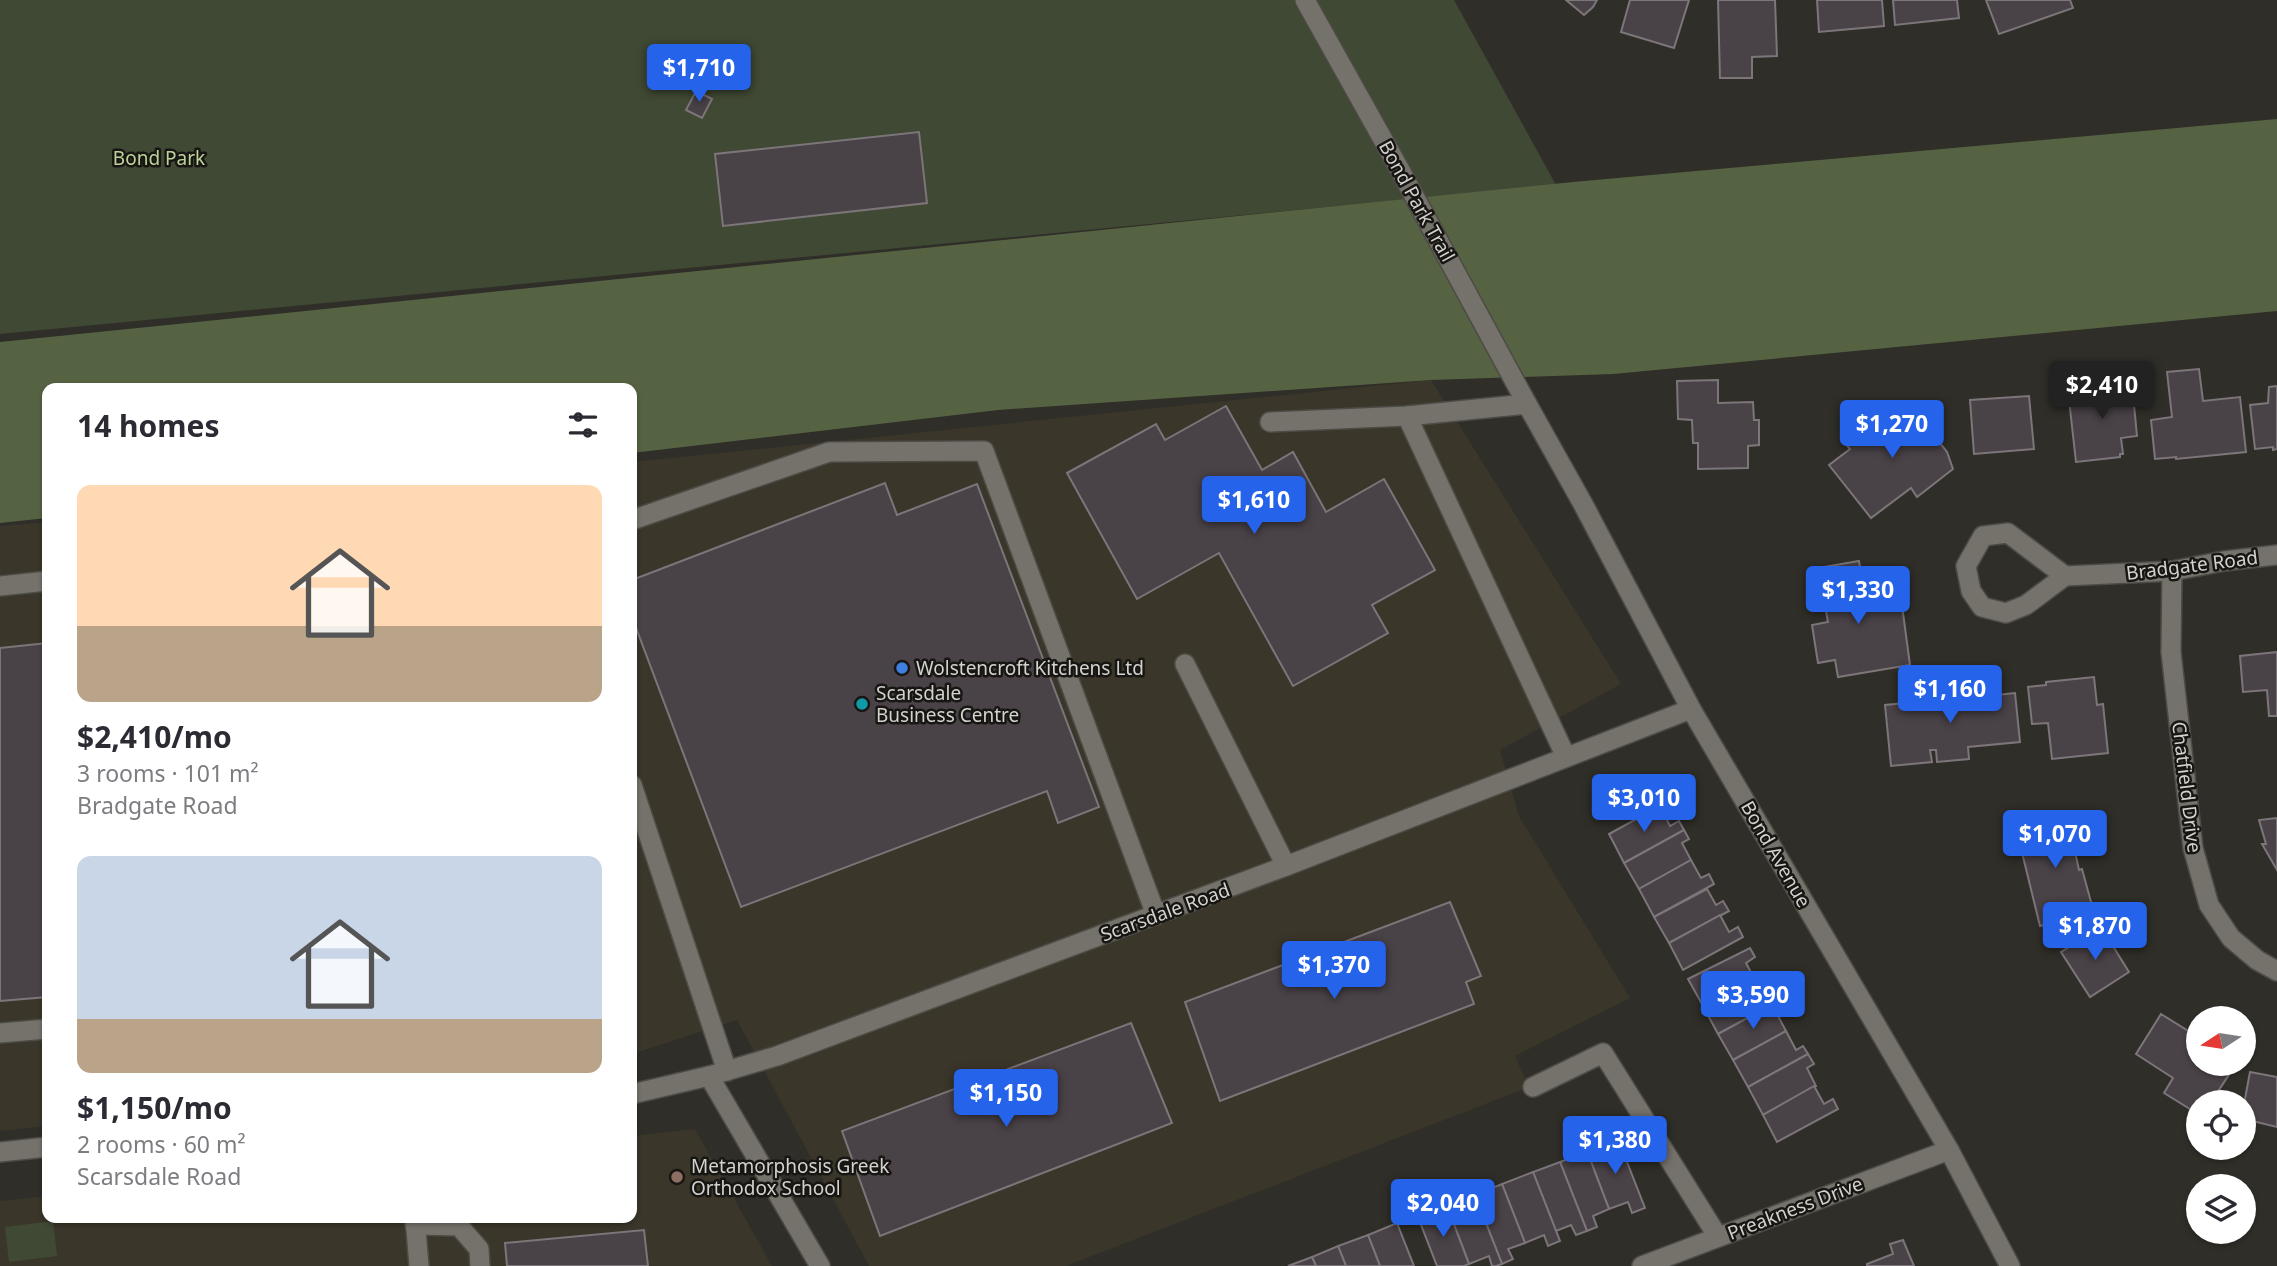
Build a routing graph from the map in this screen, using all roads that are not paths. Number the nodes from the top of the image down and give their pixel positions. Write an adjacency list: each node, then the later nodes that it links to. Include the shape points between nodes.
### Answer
1 (1305, 0): 2 (street, Bond Park Trail)
2 (1527, 404): 3 (street); 12 (street, Bond Avenue)
3 (1407, 416): 4 (street); 13 (street)
4 (1270, 422)
5 (637, 518): 16 (street, via 829,452 984,451)
6 (2277, 555): 7 (street, Bradgate Road)
7 (2172, 571): 8 (street, Bradgate Road); 17 (street, Chatfield Drive, via 2171,652 2193,848 2209,905 2231,938)
8 (2065, 576): 8 (street, via 2008,533 1983,536 1966,566 1971,591 1982,607 2006,613 2026,605)
9 (42, 582): 10 (street)
10 (0, 586)
11 (1185, 664): 15 (street)
12 (1691, 709): 13 (street, Scarsdale Road); 24 (street, Bond Avenue)
13 (1566, 757): 15 (street, Scarsdale Road)
14 (637, 802): 20 (street)
15 (1286, 866): 16 (street, Scarsdale Road)
16 (1157, 915): 20 (street, Scarsdale Road, via 777,1056)
17 (2277, 971)
18 (42, 1029): 19 (street)
19 (0, 1033)
20 (718, 1073): 22 (street, Scarsdale Road); 31 (street)
21 (1532, 1087): 28 (street, via 1602,1052)
22 (637, 1093)
23 (42, 1148): 25 (street)
24 (1949, 1150): 28 (street, Preakness Drive); 33 (street, Bond Avenue)
25 (0, 1152)
26 (415, 1223): 29 (street)
27 (433, 1223): 30 (street, via 459,1226 479,1249)
28 (1718, 1237): 32 (street, Preakness Drive)
29 (419, 1266)
30 (480, 1266)
31 (820, 1266)
32 (1642, 1266)
33 (2010, 1266)

